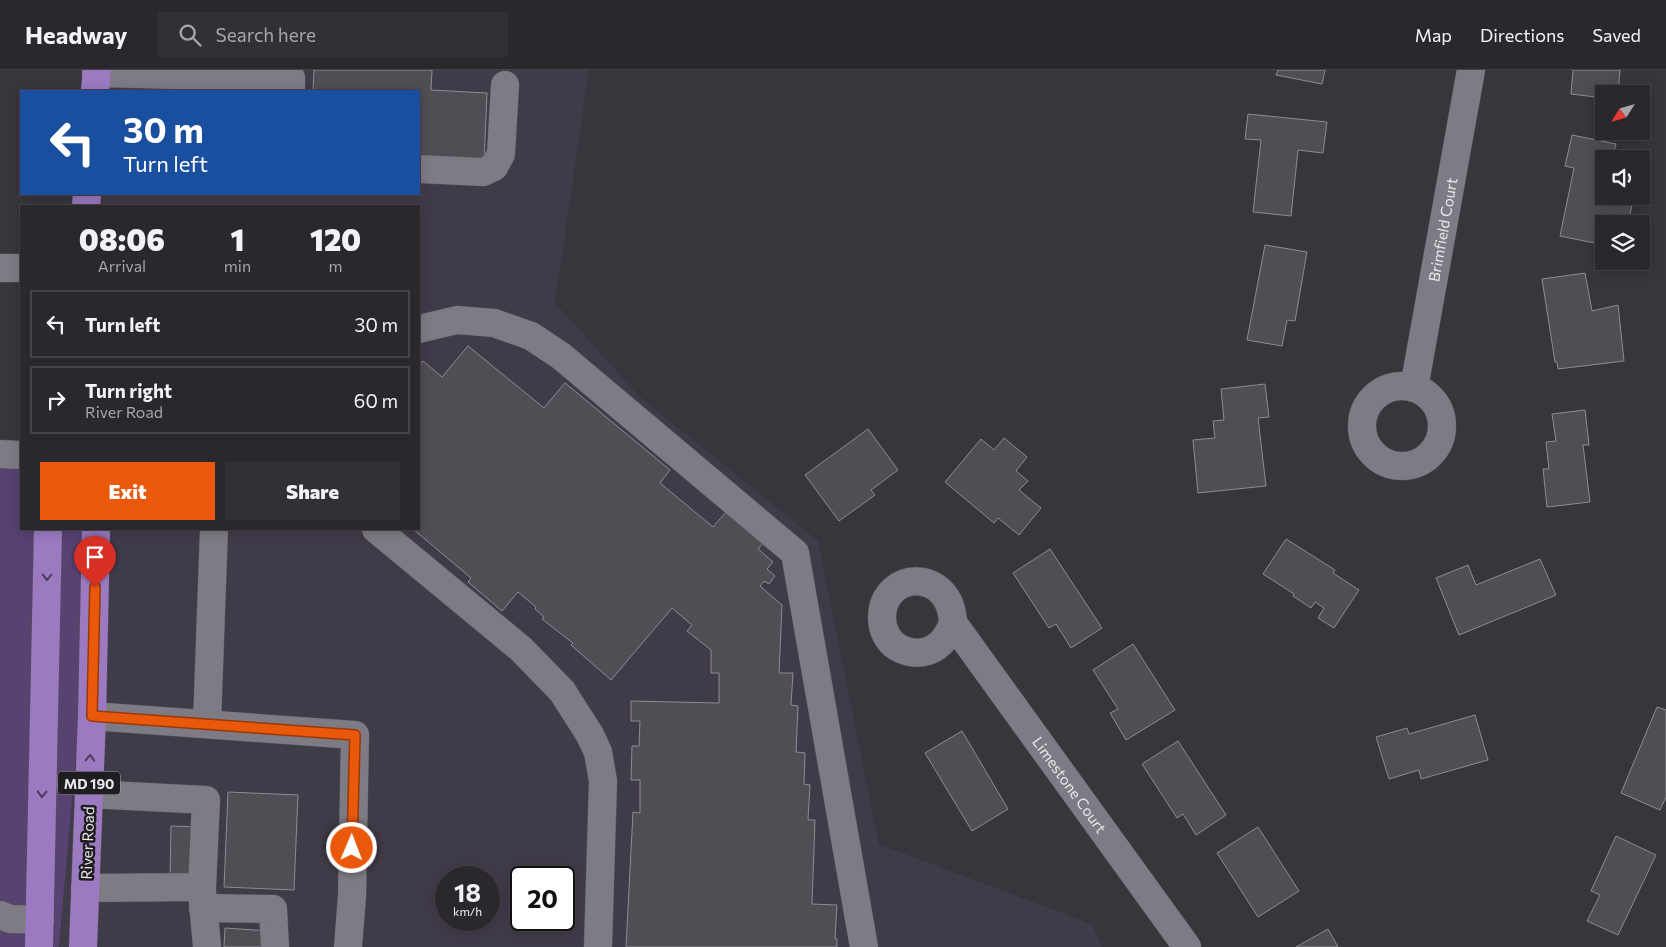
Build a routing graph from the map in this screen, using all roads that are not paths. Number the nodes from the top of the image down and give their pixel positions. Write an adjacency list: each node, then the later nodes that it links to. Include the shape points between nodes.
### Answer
1 (1471, 70): 7 (street, Brimfield Court)
2 (96, 78): 4 (street, via 291,78)
3 (505, 85): 5 (street, via 500,154 494,167 483,172)
4 (292, 90)
5 (420, 169)
6 (420, 329): 28 (street, via 458,320 494,323 531,336 561,356 795,553)
7 (1414, 388)
8 (0, 454): 9 (street)
9 (20, 455)
10 (48, 530): 21 (main road, MD 190, one-way to 21)
11 (96, 530): 15 (main road, River Road / MD 190)
12 (214, 530): 16 (street)
13 (377, 530): 27 (street, via 521,649 562,691 590,735 598,752 603,781)
14 (953, 623): 29 (street, Limestone Court)
15 (92, 716): 16 (street); 17 (main road, River Road / MD 190, one-way to 15)
16 (207, 724): 26 (street, via 355,735)
17 (88, 794): 18 (main road, River Road / MD 190); 19 (street, via 206,800)
18 (85, 888): 19 (street); 23 (main road, River Road / MD 190)
19 (203, 897): 24 (street); 25 (street, via 273,909)
20 (0, 915): 21 (street, via 10,919)
21 (40, 920): 22 (main road, MD 190)
22 (39, 947)
23 (83, 947)
24 (207, 947)
25 (275, 947)
26 (348, 947)
27 (598, 947)
28 (866, 947)
29 (1187, 947)

